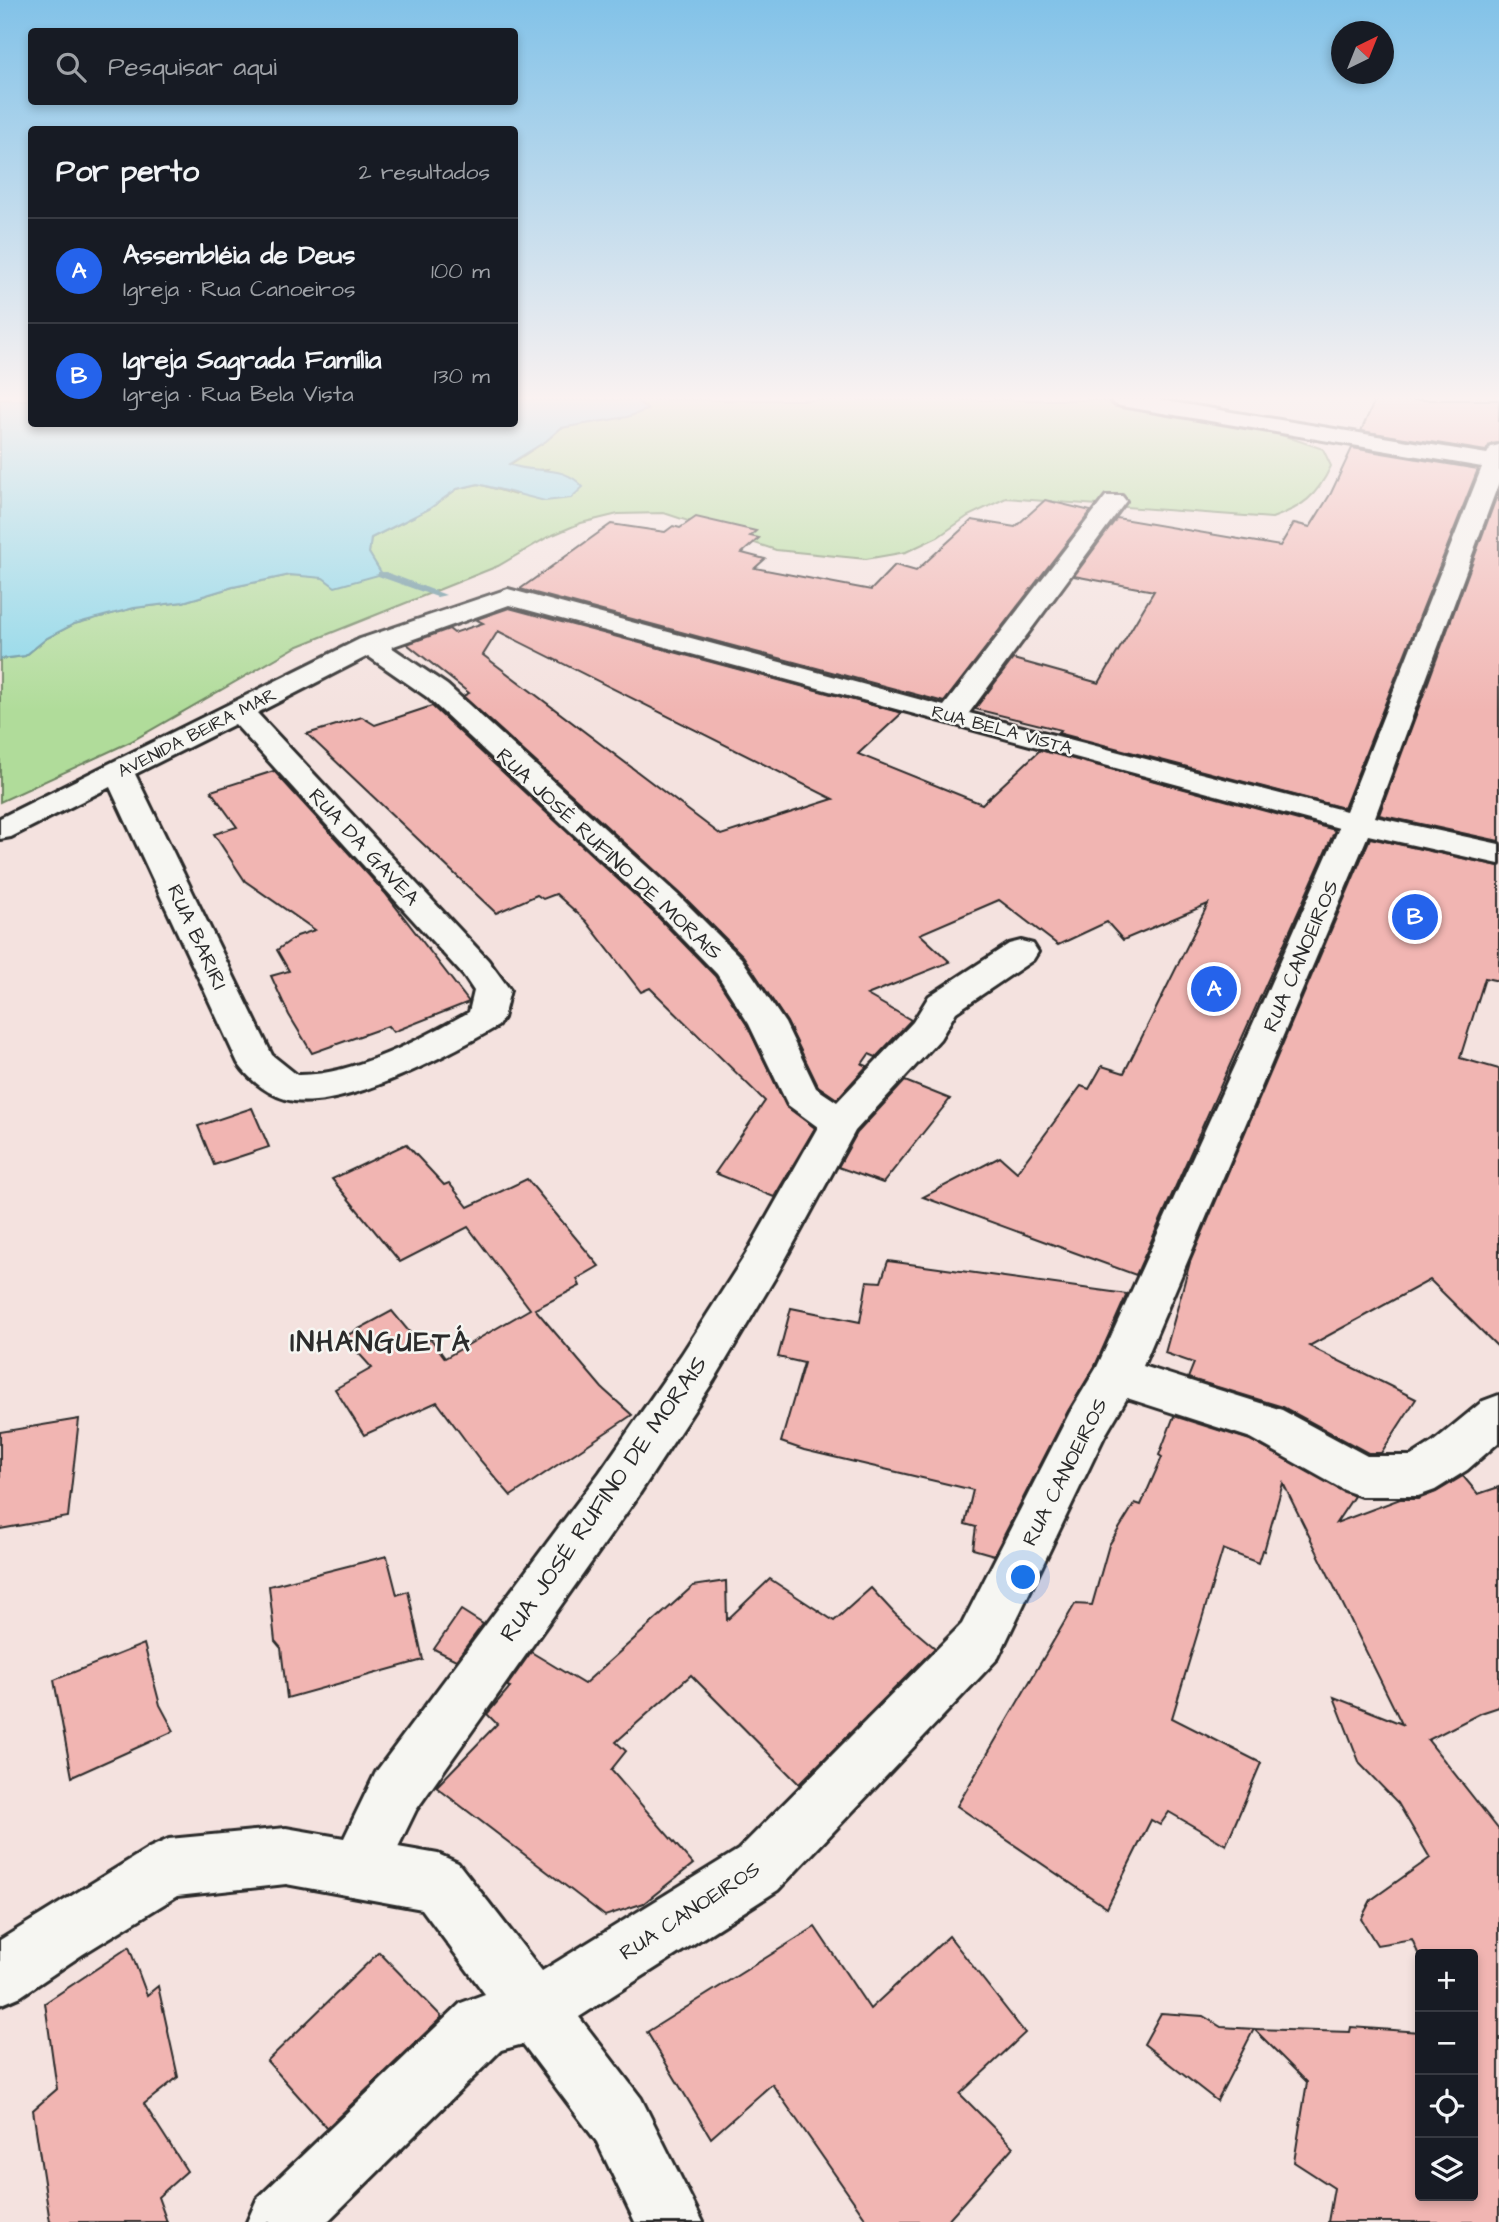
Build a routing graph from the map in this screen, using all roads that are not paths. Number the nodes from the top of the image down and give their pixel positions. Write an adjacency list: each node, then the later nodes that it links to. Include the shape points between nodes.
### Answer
1 (1112, 504): 6 (street)
2 (1481, 504): 8 (street, RUA CANOEIROS)
3 (508, 597): 4 (street, AVENIDA BEIRA MAR); 6 (street, RUA BELA VISTA)
4 (381, 640): 5 (street, AVENIDA BEIRA MAR); 13 (street, RUA JOSÉ RUFINO DE MORAIS, via 667,903 729,966 767,1023 801,1096)
5 (240, 712): 7 (street, AVENIDA BEIRA MAR); 12 (street, RUA DA GAVEA, via 492,990 485,1018 457,1035 338,1084)
6 (951, 717): 8 (street, RUA BELA VISTA)
7 (119, 772): 9 (street, AVENIDA BEIRA MAR); 12 (street, RUA BARIRI, via 257,1063)
8 (1357, 823): 10 (street, RUA BELA VISTA); 14 (street, RUA CANOEIROS)
9 (0, 830)
10 (1499, 855)
11 (1021, 952): 13 (street, RUA JOSÉ RUFINO DE MORAIS, via 942,1004 927,1030)
12 (292, 1088)
13 (840, 1123): 16 (street, RUA JOSÉ RUFINO DE MORAIS, via 698,1367 617,1487 396,1791)
14 (1116, 1376): 15 (street, via 1266,1424 1361,1476 1418,1476 1450,1456); 18 (street, RUA CANOEIROS, via 1086,1426 981,1641 758,1870)
15 (1499, 1414)
16 (359, 1868): 17 (street, via 286,1856 169,1868); 18 (street, via 438,1883)
17 (0, 1975)
18 (535, 2010): 19 (street, RUA CANOEIROS, via 483,2025); 20 (street, via 619,2120)
19 (280, 2222)
20 (670, 2222)

